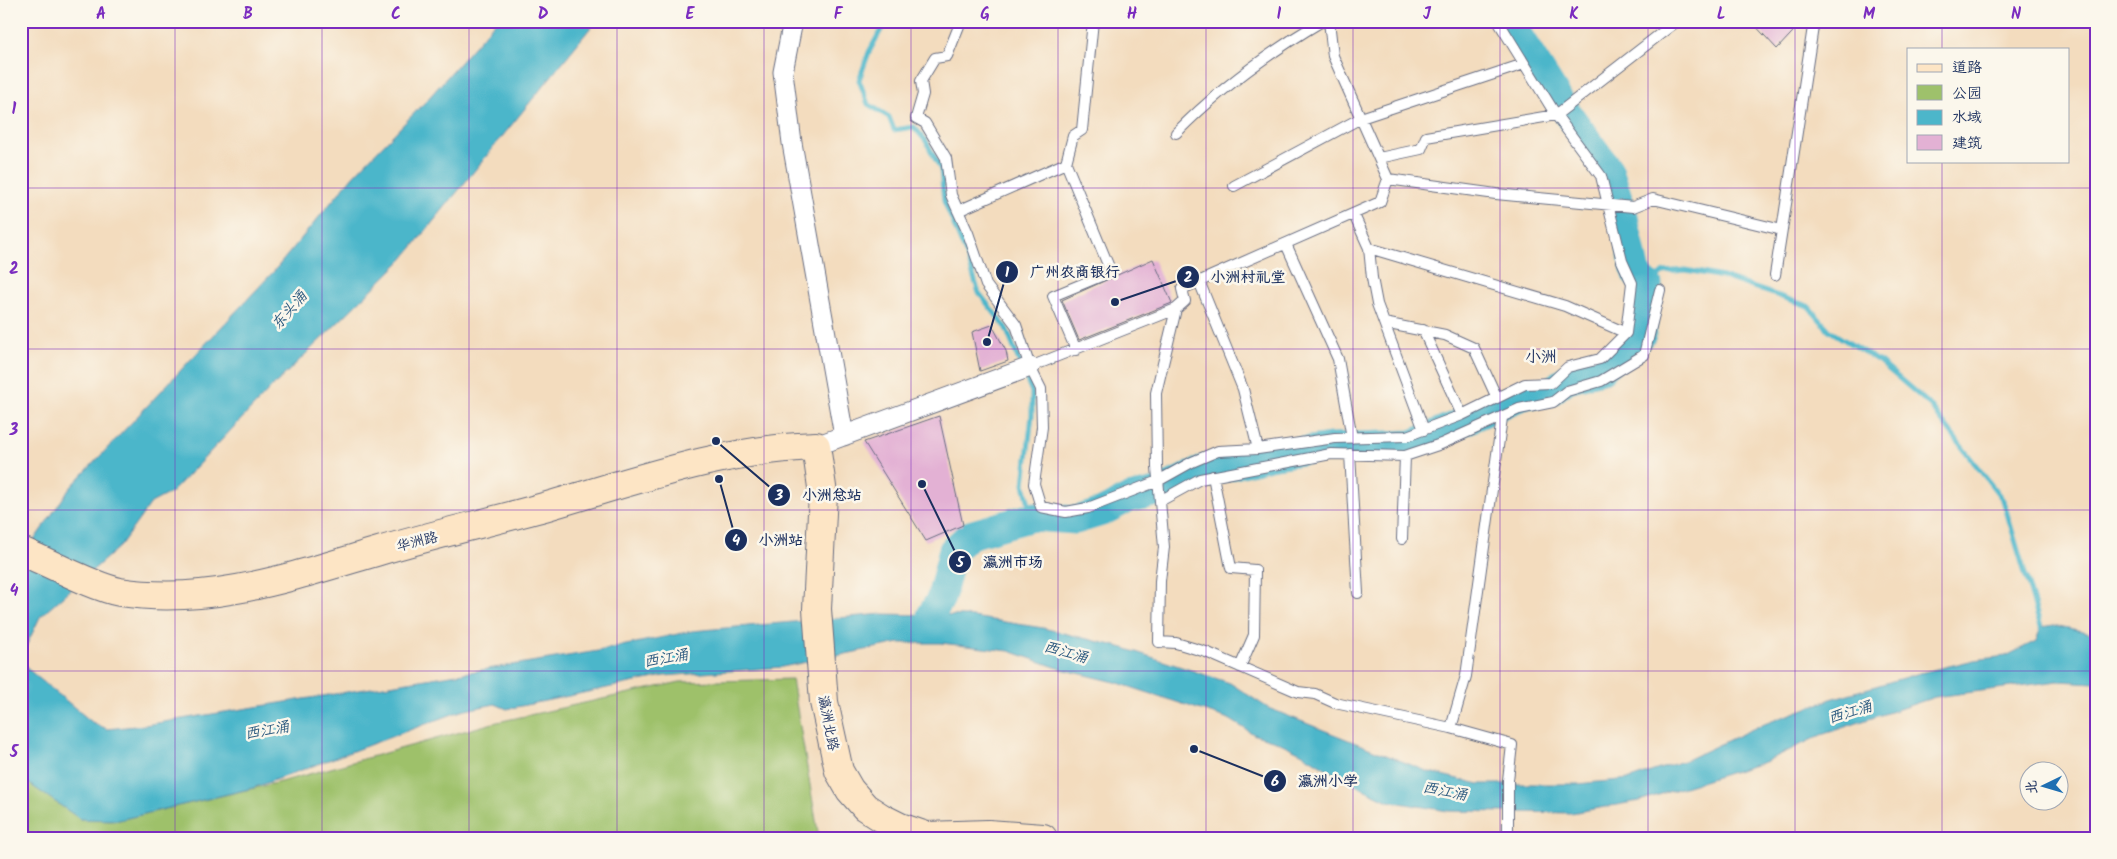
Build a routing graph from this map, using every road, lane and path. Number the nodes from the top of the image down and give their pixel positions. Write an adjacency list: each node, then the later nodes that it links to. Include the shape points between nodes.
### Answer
1 (793, 21): 36 (street, via 783,72 792,143)
2 (961, 21): 18 (lane, via 947,56 935,58 921,81 923,94 916,118 925,123 946,158 951,195)
3 (1093, 21): 14 (lane, via 1082,130 1073,136)
4 (1322, 21): 12 (lane, via 1277,48)
5 (1329, 21): 11 (lane, via 1333,56)
6 (1498, 21): 9 (lane)
7 (1677, 21): 10 (lane)
8 (1818, 21): 20 (lane, via 1813,27)
9 (1524, 64): 10 (lane); 11 (lane)
10 (1556, 115): 13 (lane, via 1426,137 1421,149); 17 (lane, via 1601,176)
11 (1361, 118): 13 (lane); 16 (lane)
12 (1176, 133)
13 (1379, 158): 15 (lane)
14 (1066, 163): 18 (lane); 30 (lane, via 1110,272 1053,296)
15 (1388, 179): 17 (lane); 19 (lane, via 1380,202)
16 (1234, 186)
17 (1607, 205): 20 (lane, via 1633,207 1653,199); 29 (lane, via 1622,261 1632,284)
18 (958, 211): 31 (lane, via 986,285 1016,325)
19 (1354, 215): 21 (lane); 22 (lane)
20 (1782, 230): 23 (lane)
21 (1286, 244): 24 (lane); 37 (lane, via 1338,359)
22 (1369, 248): 27 (lane, via 1372,278); 29 (lane, via 1565,306)
23 (1775, 274)
24 (1199, 281): 26 (lane, via 1182,289 1185,302); 39 (lane, via 1243,389)
25 (1660, 290): 34 (lane, via 1644,355 1601,381 1567,391 1553,402 1519,409)
26 (1176, 309): 30 (lane); 43 (lane, via 1156,393)
27 (1384, 323): 28 (lane); 35 (lane)
28 (1423, 330): 32 (lane, via 1445,335 1474,348); 33 (lane)
29 (1626, 333): 32 (lane, via 1600,359 1568,366 1551,383 1526,384)
30 (1076, 350): 31 (lane)
31 (1030, 367): 36 (street); 43 (lane, via 1041,389 1042,427 1034,484 1041,507 1066,512 1088,508)
32 (1497, 398): 33 (lane)
33 (1462, 415): 35 (lane)
34 (1502, 418): 41 (lane); 49 (lane, via 1466,676)
35 (1424, 430): 37 (lane, via 1407,436)
36 (844, 436): 38 (street)
37 (1352, 438): 39 (lane)
38 (816, 446): 46 (main road, 华洲路, via 769,450 708,461 230,592 184,595 118,592); 50 (main road, 瀛洲北路, via 823,494 817,609 824,702 839,772 865,807 900,827 926,836 988,834)
39 (1258, 449): 43 (lane, via 1218,451)
40 (1350, 454): 41 (lane); 42 (lane, via 1331,454); 47 (lane)
41 (1404, 456): 45 (lane)
42 (1213, 476): 44 (lane, via 1200,479); 48 (lane, via 1231,568 1255,570 1254,635)
43 (1158, 481): 44 (lane)
44 (1160, 501): 48 (lane, via 1164,547 1159,642 1176,643)
45 (1402, 539)
46 (21, 551)
47 (1358, 593)
48 (1240, 667): 49 (lane, via 1298,692 1316,694 1335,703)
49 (1451, 728): 51 (lane, via 1512,745)
50 (1043, 838)
51 (1508, 838)

